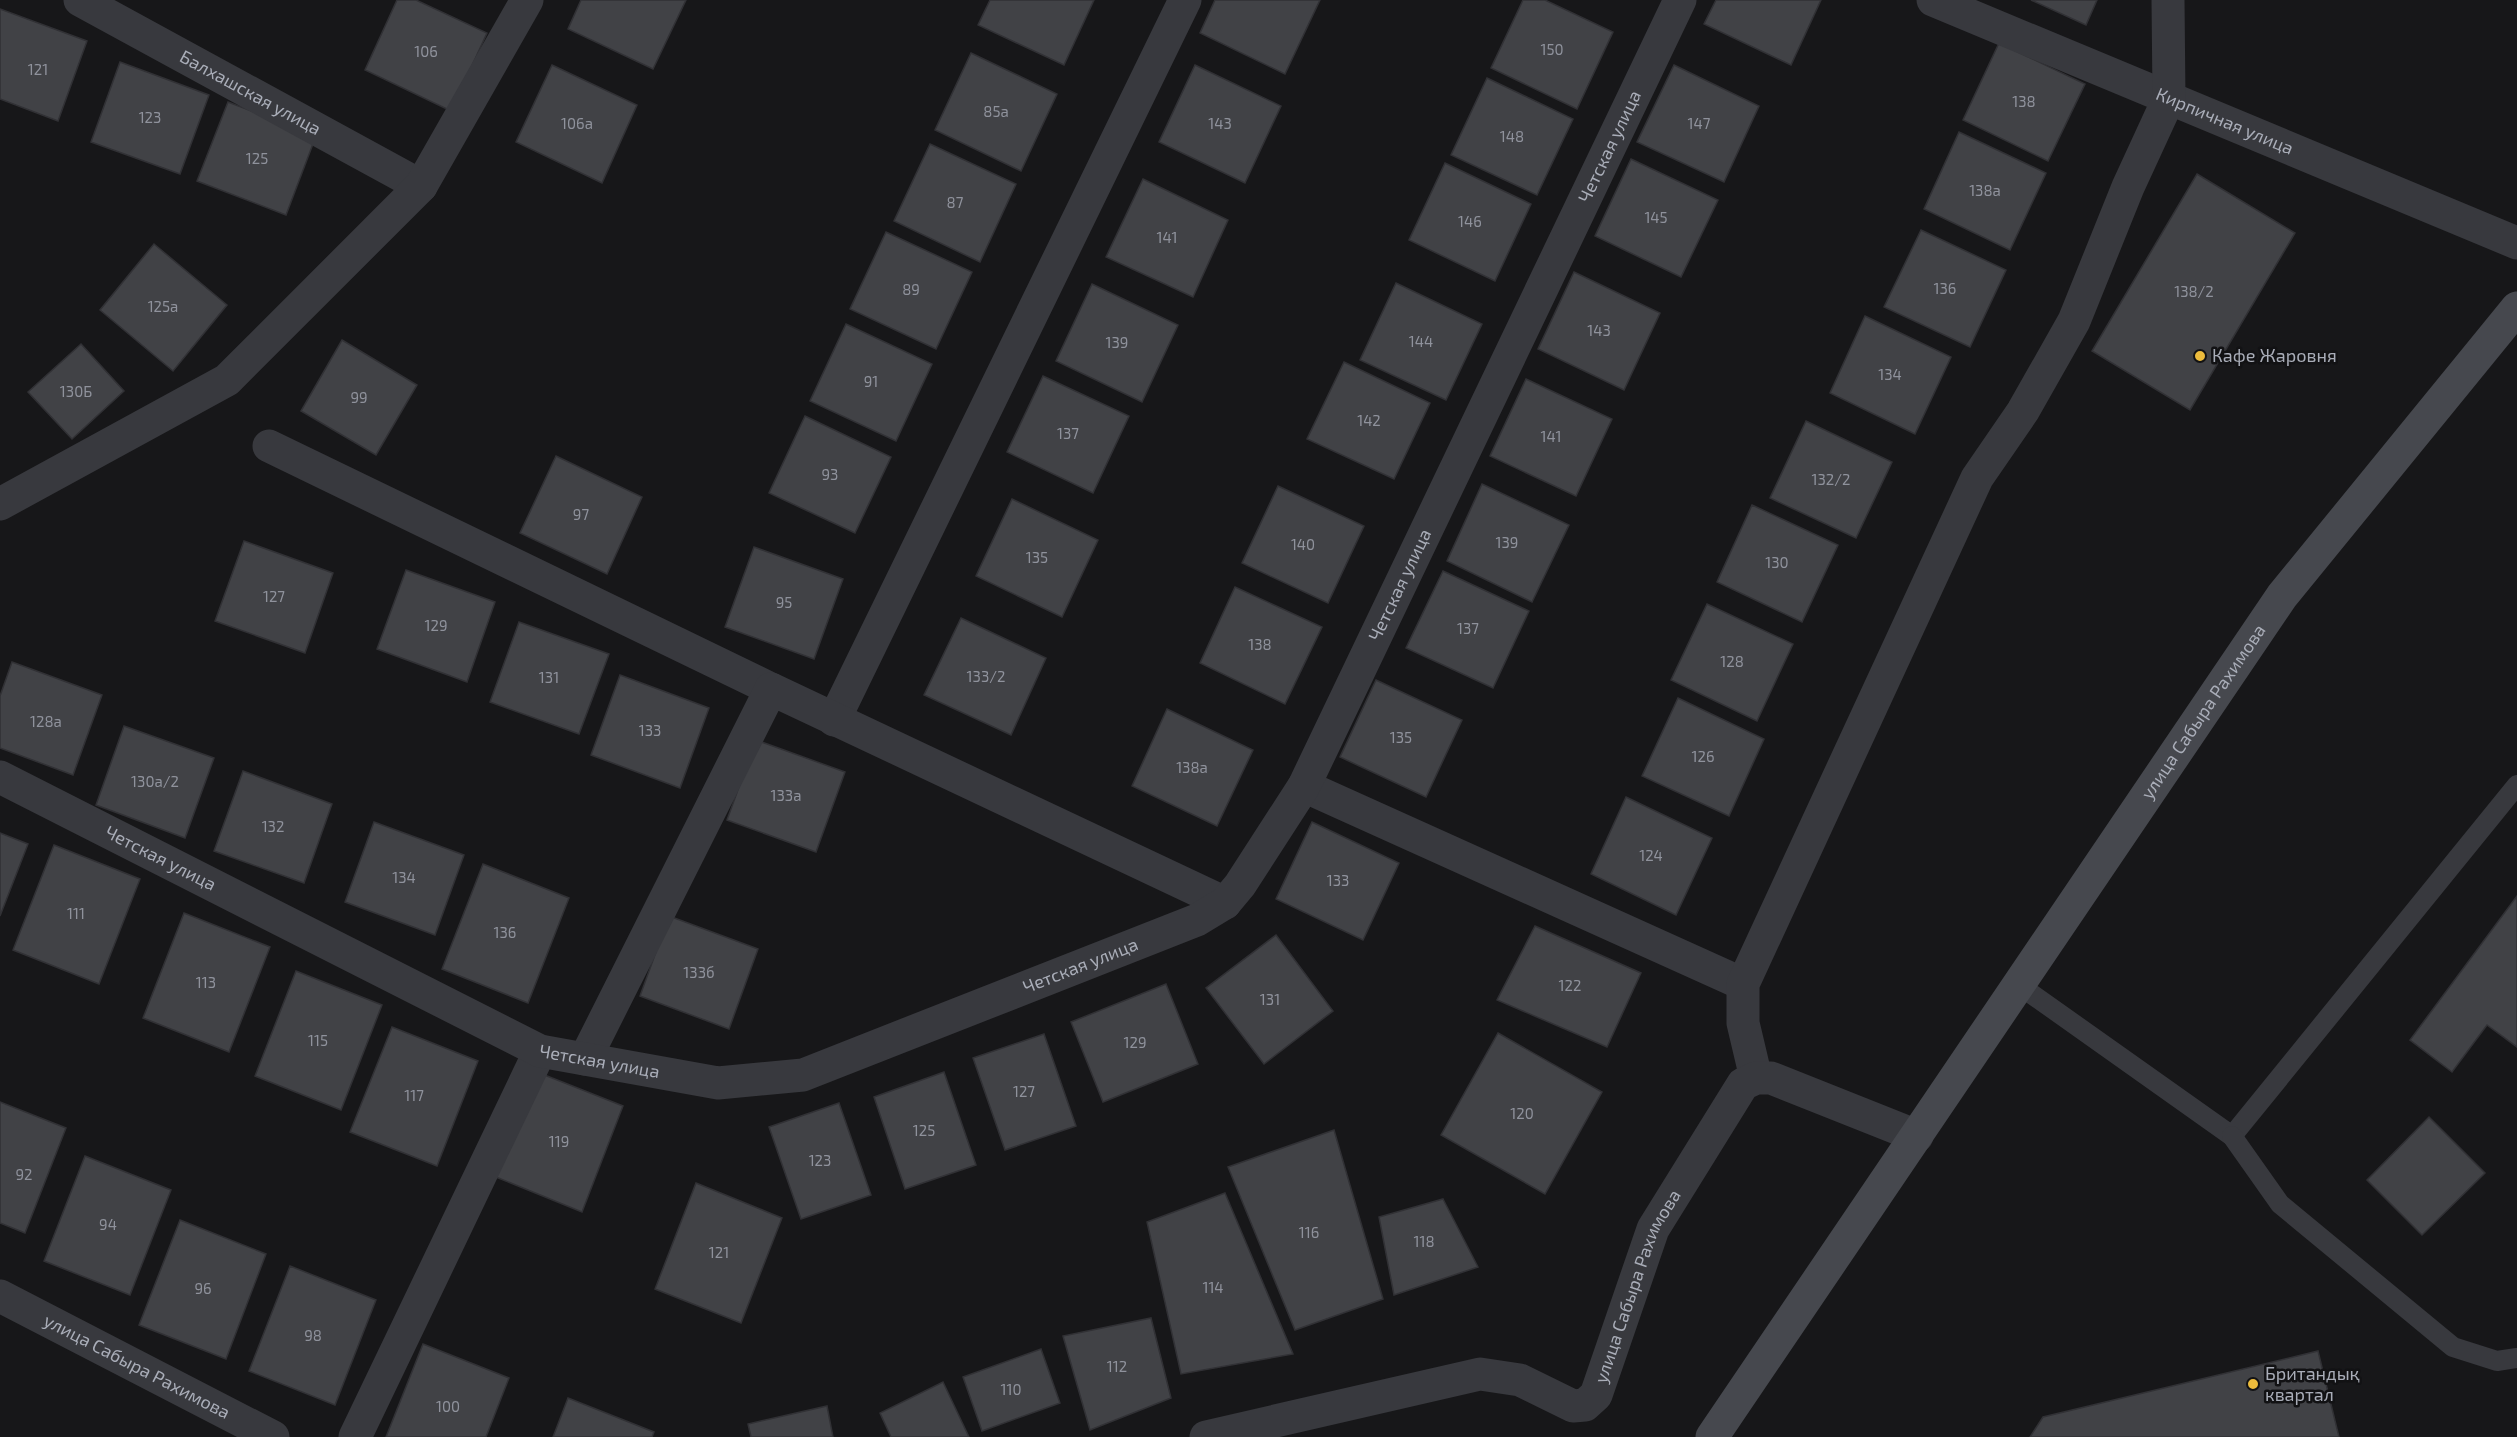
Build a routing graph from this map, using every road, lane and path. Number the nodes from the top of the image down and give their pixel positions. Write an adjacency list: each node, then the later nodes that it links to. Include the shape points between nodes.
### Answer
1 (80, 0): 8 (street, Балхашская улица)
2 (527, 0): 8 (street)
3 (1185, 0): 14 (street)
4 (1680, 0): 17 (street, Четская улица)
5 (1933, 0): 7 (street, Кирпичная улица)
6 (2168, 0): 7 (street)
7 (2169, 98): 9 (street, Кирпичная улица); 19 (street, via 2074,321 2023,411 1977,478)
8 (421, 186): 12 (street, via 227,380)
9 (2517, 243)
10 (2517, 308): 20 (main road, улица Сабыра Рахимова, via 2282,596)
11 (269, 446): 13 (street)
12 (0, 504)
13 (771, 689): 14 (street); 22 (street)
14 (834, 720): 18 (street)
15 (0, 777): 21 (street, Четская улица)
16 (2517, 785): 25 (lane)
17 (1304, 786): 18 (street, Четская улица); 19 (street)
18 (1225, 903): 22 (street, Четская улица, via 1197,920 803,1075 718,1083)
19 (1743, 984): 23 (street, via 1743,1023)
20 (2019, 985): 24 (main road, улица Сабыра Рахимова); 25 (lane)
21 (540, 1051): 22 (street, Четская улица); 29 (street)
22 (585, 1059)
23 (1756, 1078): 24 (street, via 1771,1078); 30 (street, улица Сабыра Рахимова, via 1743,1084 1653,1229 1596,1395 1585,1405 1573,1406 1520,1380 1480,1374)
24 (1917, 1136): 31 (main road, улица Сабыра Рахимова)
25 (2232, 1136): 27 (lane, via 2280,1204 2453,1347 2497,1361)
26 (0, 1296): 28 (street, улица Сабыра Рахимова)
27 (2517, 1358)
28 (273, 1437)
29 (355, 1437)
30 (1206, 1437)
31 (1712, 1437)

